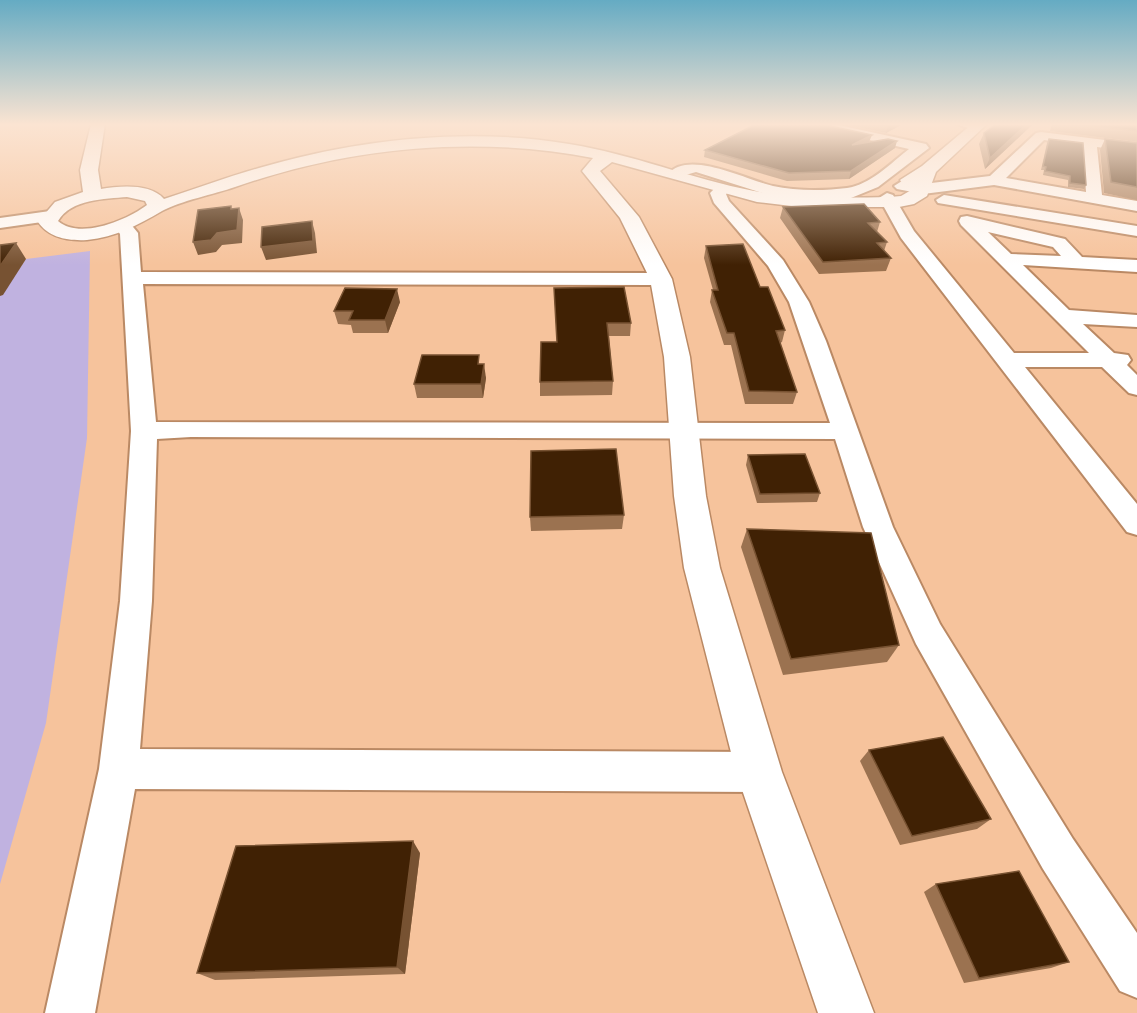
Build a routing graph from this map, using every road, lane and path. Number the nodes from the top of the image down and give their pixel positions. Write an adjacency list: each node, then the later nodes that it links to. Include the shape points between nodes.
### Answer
1 (89, 171): 17 (street)
2 (267, 171): 21 (street)
3 (591, 171): 31 (street, via 629,217)
4 (665, 171): 12 (street)
5 (681, 171): 12 (street)
6 (708, 171): 7 (street, via 772,191 798,194 851,192 873,184)
7 (890, 171)
8 (926, 171): 18 (street)
9 (1004, 171): 14 (street)
10 (1035, 171): 13 (street)
11 (1092, 171): 19 (street)
12 (675, 174): 15 (street)
13 (1036, 177): 14 (street); 16 (street)
14 (994, 180): 18 (street)
15 (722, 189): 18 (street, via 767,199); 40 (street, via 718,193 722,203 776,264 799,302)
16 (1074, 195): 19 (street); 23 (street)
17 (93, 196): 21 (street, via 141,193 151,196); 22 (street, via 67,204)
18 (898, 196): 23 (street, via 975,203); 35 (street, via 907,234)
19 (1094, 198): 20 (street)
20 (1137, 206)
21 (156, 207): 25 (street, via 150,214)
22 (50, 216): 24 (street); 25 (street, via 51,227 66,232 88,233)
23 (1075, 220): 26 (street)
24 (0, 223)
25 (123, 226): 30 (street, via 129,233)
26 (1137, 231)
27 (1008, 259): 28 (street); 28 (street, via 967,221 1059,243); 32 (street)
28 (1077, 263): 29 (street)
29 (1135, 268)
30 (133, 278): 31 (street); 38 (street)
31 (661, 279): 39 (street, via 676,346)
32 (1065, 316): 33 (street); 34 (street)
33 (1137, 321)
34 (1109, 359): 35 (street); 36 (street); 37 (street)
35 (1006, 360): 41 (street)
36 (1137, 361)
37 (1137, 388)
38 (144, 431): 39 (street); 43 (street, via 136,601)
39 (684, 431): 40 (street); 44 (street, via 702,568)
40 (843, 431): 45 (street, via 878,527 928,634 1058,854)
41 (1128, 500): 42 (street)
42 (1137, 524)
43 (119, 769): 44 (street); 46 (street)
44 (759, 772): 47 (street)
45 (1137, 974)
46 (70, 1013)
47 (846, 1013)

